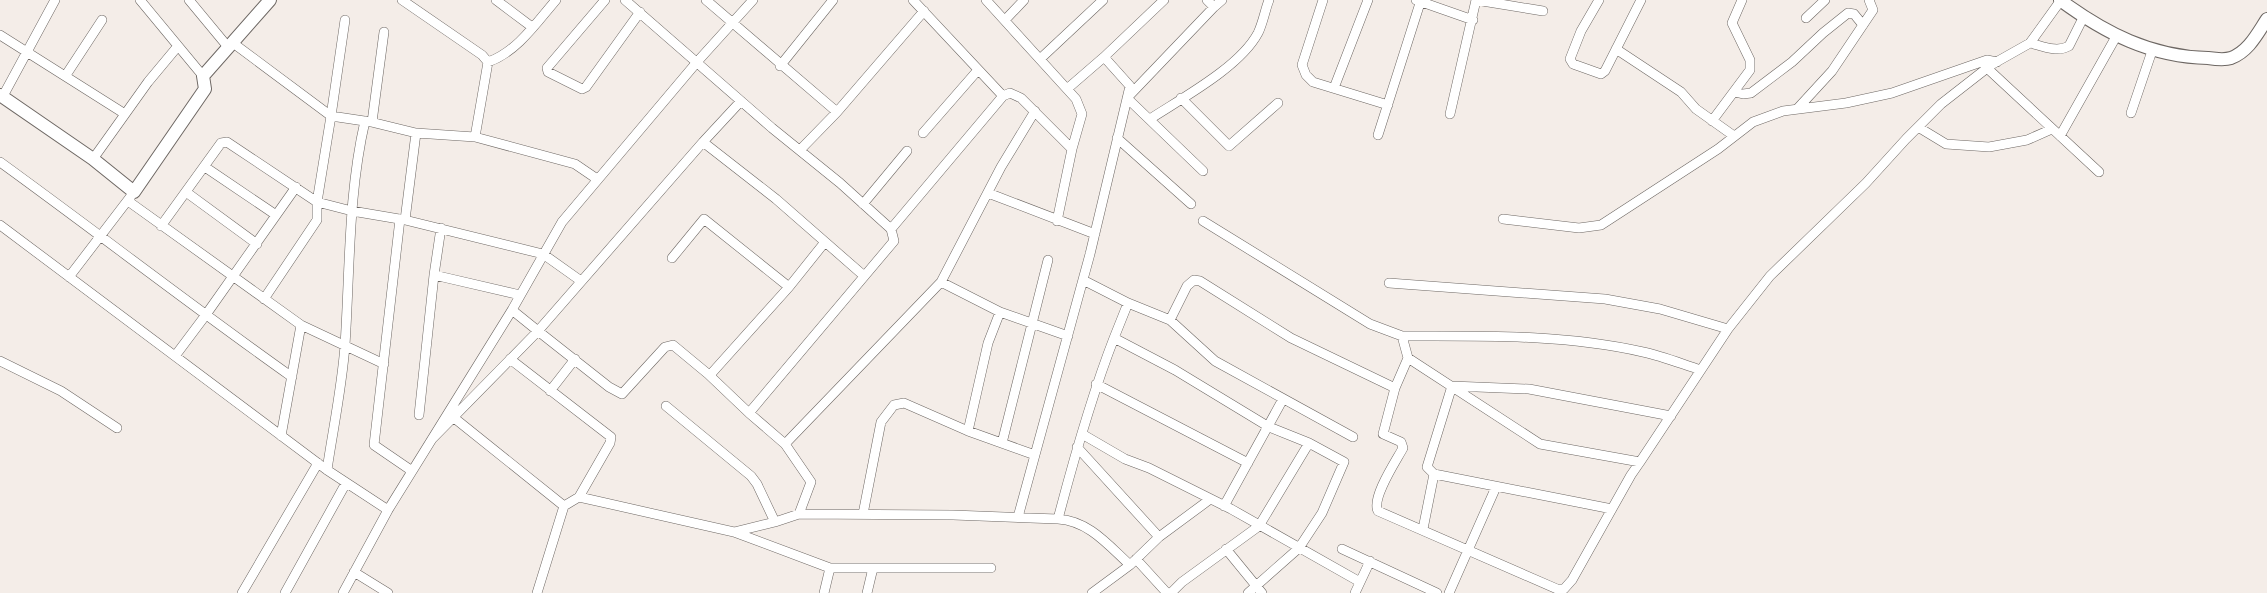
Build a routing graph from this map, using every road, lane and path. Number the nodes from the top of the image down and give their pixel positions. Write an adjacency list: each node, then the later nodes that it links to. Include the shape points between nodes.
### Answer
1 (56, 0): 53 (street)
2 (140, 0): 50 (street)
3 (189, 0): 49 (street)
4 (270, 0): 49 (street)
5 (402, 0): 56 (street)
6 (496, 0): 44 (street)
7 (556, 0): 44 (street)
8 (605, 0): 34 (street, via 547,68 548,72 576,88 586,87)
9 (625, 0): 34 (street)
10 (706, 0): 42 (street)
11 (753, 0): 42 (street)
12 (833, 0): 59 (street)
13 (913, 0): 32 (street)
14 (986, 0): 40 (street)
15 (1024, 0): 40 (street)
16 (1102, 0): 55 (street)
17 (1164, 0): 54 (street)
18 (1207, 0): 31 (street)
19 (1222, 0): 31 (street)
20 (1269, 0): 70 (street, via 1258,33 1243,52 1221,72)
21 (1323, 0): 64 (street, via 1302,68 1313,82)
22 (1368, 0): 64 (street)
23 (1476, 0): 33 (street); 41 (street)
24 (1599, 0): 51 (street, via 1581,30 1570,61 1601,74)
25 (1641, 0): 51 (street)
26 (1742, 0): 66 (street, via 1732,23 1750,70)
27 (1825, 0): 36 (street)
28 (1869, 0): 43 (street, via 1873,10)
29 (2060, 0): 35 (street); 48 (street)
30 (1419, 1): 41 (street); 73 (street)
31 (1214, 7): 69 (street)
32 (924, 11): 61 (street); 76 (street)
33 (1542, 11)
34 (640, 12): 57 (street)
35 (2084, 16): 47 (street); 48 (street, via 2069,46 2059,50)
36 (1806, 18)
37 (2267, 19): 52 (street, via 2250,46 2230,59)
38 (102, 20): 62 (street)
39 (345, 20): 80 (street)
40 (1005, 20): 55 (street)
41 (1473, 20): 79 (street)
42 (732, 23): 57 (street); 59 (street)
43 (1864, 25): 66 (street, via 1854,14 1848,13 1751,93); 74 (street, via 1832,70)
44 (532, 27): 56 (street, via 509,51)
45 (384, 32): 82 (street)
46 (0, 35): 53 (street)
47 (2117, 35): 52 (street); 90 (street)
48 (2030, 43): 58 (street)
49 (231, 45): 63 (street); 80 (street)
50 (178, 46): 63 (street); 78 (street)
51 (1616, 49): 83 (street, via 1682,92)
52 (2152, 51): 77 (street)
53 (28, 52): 62 (street); 67 (street)
54 (1104, 57): 65 (street); 69 (street, via 1130,86)
55 (1040, 59): 65 (street)
56 (488, 62): 91 (street)
57 (697, 62): 71 (street); 102 (street)
58 (1997, 62): 60 (street); 74 (street, via 1987,60 1892,93)
59 (780, 66): 76 (street)
60 (1987, 68): 84 (street, via 1941,104); 85 (street)
61 (978, 70): 68 (street); 87 (street)
62 (66, 75): 78 (street)
63 (203, 76): 106 (street, via 205,89)
64 (1334, 88): 73 (street)
65 (1066, 89): 94 (street, via 1082,114)
66 (1735, 92): 83 (street)
67 (1, 95): 97 (street)
68 (1003, 96): 75 (street, via 1016,95); 119 (street)
69 (1127, 98): 81 (street); 92 (street)
70 (1181, 98): 72 (street, via 1229,146); 81 (street)
71 (741, 101): 93 (street); 95 (street)
72 (1278, 103)
73 (1388, 105): 88 (street)
74 (1798, 108): 89 (street, via 1753,122)
75 (1034, 111): 94 (street); 105 (street)
76 (837, 112): 95 (street)
77 (2131, 113)
78 (125, 114): 97 (street)
79 (1450, 114)
80 (331, 116): 82 (street); 107 (street)
81 (1150, 119): 100 (street)
82 (369, 121): 86 (street); 110 (street, via 357,165)
83 (1712, 121): 89 (street)
84 (1918, 127): 85 (street, via 1946,144 1989,147 2027,140); 145 (street, via 1866,183 1770,276)
85 (2052, 129): 90 (street)
86 (416, 133): 91 (street); 113 (street, via 410,188)
87 (923, 133)
88 (1378, 135)
89 (1734, 136): 112 (street, via 1601,225 1579,228)
90 (2060, 136): 101 (street)
91 (475, 137): 102 (street, via 575,164)
92 (1117, 138): 109 (street); 120 (street)
93 (703, 142): 122 (street); 132 (street)
94 (1072, 149): 114 (street)
95 (800, 150): 108 (street)
96 (907, 151): 108 (street)
97 (93, 159): 106 (street)
98 (0, 162): 121 (street)
99 (205, 167): 103 (street, via 221,144 226,142); 104 (street); 111 (street)
100 (1202, 171)
101 (2099, 172)
102 (597, 180): 124 (street, via 562,222)
103 (296, 187): 107 (street); 111 (street)
104 (186, 192): 117 (street); 123 (street)
105 (988, 194): 114 (street); 133 (street)
106 (131, 196): 117 (street); 121 (street)
107 (317, 202): 110 (street); 137 (street, via 317,220)
108 (863, 204): 119 (street)
109 (1191, 204)
110 (352, 211): 113 (street); 150 (street)
111 (276, 216): 123 (street)
112 (1503, 219)
113 (402, 220): 118 (street); 156 (street)
114 (1057, 221): 120 (street)
115 (1203, 221): 148 (street, via 1370,324)
116 (0, 225): 130 (street)
117 (161, 226): 128 (street)
118 (442, 228): 124 (street); 127 (street)
119 (891, 229): 129 (street, via 894,240)
120 (1095, 234): 131 (street)
121 (101, 236): 130 (street); 141 (street)
122 (825, 242): 129 (street); 135 (street)
123 (257, 244): 128 (street)
124 (544, 254): 132 (street); 136 (street)
125 (672, 258): 135 (street, via 704,219)
126 (1048, 260): 143 (street)
127 (434, 275): 136 (street); 167 (street)
128 (234, 276): 137 (street); 141 (street)
129 (863, 276): 166 (street)
130 (68, 277): 151 (street)
131 (1083, 280): 138 (street); 147 (street)
132 (581, 281): 146 (street)
133 (941, 282): 140 (street); 178 (street)
134 (1388, 283): 145 (street, via 1604,299 1660,308)
135 (789, 287): 158 (street)
136 (520, 296): 139 (street)
137 (264, 299): 144 (street)
138 (1128, 303): 142 (street); 149 (street)
139 (512, 310): 146 (street); 176 (street)
140 (1000, 312): 143 (street); 172 (street, via 988,342)
141 (205, 316): 151 (street); 159 (street)
142 (1170, 320): 162 (street, via 1187,286 1194,280 1200,281 1291,338); 164 (street, via 1215,361)
143 (1031, 323): 147 (street); 177 (street)
144 (301, 325): 150 (street); 159 (street)
145 (1728, 329): 157 (street)
146 (538, 331): 153 (street); 154 (street)
147 (1068, 336): 181 (street)
148 (1402, 336): 152 (street); 157 (street, via 1561,339 1642,352)
149 (1114, 338): 160 (street); 170 (street)
150 (345, 347): 156 (street); 185 (street)
151 (175, 356): 174 (street)
152 (1408, 358): 161 (street); 162 (street)
153 (510, 359): 163 (street); 169 (street)
154 (575, 359): 158 (street, via 622,394 670,345 676,346); 163 (street)
155 (0, 361): 171 (street, via 61,391)
156 (384, 364): 186 (street, via 374,445)
157 (1701, 370): 168 (street)
158 (710, 375): 166 (street)
159 (292, 377): 174 (street)
160 (1096, 384): 173 (street); 184 (street)
161 (1452, 386): 168 (street, via 1529,389); 182 (street, via 1540,444); 187 (street, via 1427,467)
162 (1395, 388): 202 (street, via 1383,434 1401,442 1404,448 1378,495 1377,508 1380,513)
163 (550, 391): 190 (street, via 611,436)
164 (1283, 399): 170 (street); 175 (street)
165 (666, 406): 200 (street, via 751,476)
166 (749, 413): 178 (street)
167 (419, 415)
168 (1672, 416): 182 (street)
169 (453, 417): 176 (street); 192 (street)
170 (1269, 426): 179 (street); 184 (street)
171 (117, 428)
172 (968, 430): 177 (street); 197 (street, via 904,403 894,406 882,422)
173 (1082, 434): 180 (street); 191 (street)
174 (281, 436): 183 (street)
175 (1353, 438)
176 (432, 439): 186 (street)
177 (1002, 443): 181 (street)
178 (785, 444): 196 (street, via 811,482)
179 (1309, 444): 201 (street); 205 (street, via 1344,464 1322,513)
180 (1077, 447): 199 (street); 204 (street)
181 (1036, 454): 198 (street)
182 (1640, 462): 194 (street)
183 (318, 463): 185 (street); 218 (street)
184 (1248, 463): 193 (street)
185 (327, 470): 188 (street)
186 (412, 471): 195 (street)
187 (1434, 474): 189 (street); 202 (street)
188 (346, 483): 195 (street); 219 (street)
189 (1496, 487): 194 (street); 208 (street)
190 (579, 497): 192 (street); 203 (street)
191 (1209, 500): 193 (street); 204 (street)
192 (564, 506): 222 (street)
193 (1224, 506): 201 (street)
194 (1612, 509): 208 (street, via 1564,589 1557,589)
195 (388, 510): 214 (street)
196 (799, 514): 197 (street); 200 (street)
197 (863, 514): 198 (street)
198 (1018, 517): 199 (street)
199 (1058, 519): 209 (street, via 1092,530)
200 (774, 522): 203 (street)
201 (1259, 526): 205 (street); 206 (street)
202 (1423, 529): 208 (street)
203 (734, 532): 211 (street)
204 (1159, 537): 209 (street)
205 (1299, 548): 215 (street); 216 (street)
206 (1226, 549): 216 (street); 227 (street)
207 (1342, 549): 210 (street)
208 (1467, 551): 232 (street)
209 (1133, 562): 225 (street); 226 (street)
210 (1370, 562): 215 (street); 217 (street)
211 (830, 568): 212 (street); 223 (street)
212 (874, 568): 213 (street); 224 (street)
213 (991, 568)
214 (354, 572): 220 (street); 221 (street)
215 (1360, 582): 230 (street)
216 (1256, 585): 228 (street); 229 (street)
217 (1421, 590): 231 (street)
218 (242, 593)
219 (285, 593)
220 (343, 593)
221 (388, 593)
222 (537, 593)
223 (824, 593)
224 (867, 593)
225 (1092, 593)
226 (1167, 593)
227 (1171, 593)
228 (1248, 593)
229 (1262, 593)
230 (1355, 593)
231 (1436, 593)
232 (1449, 593)

